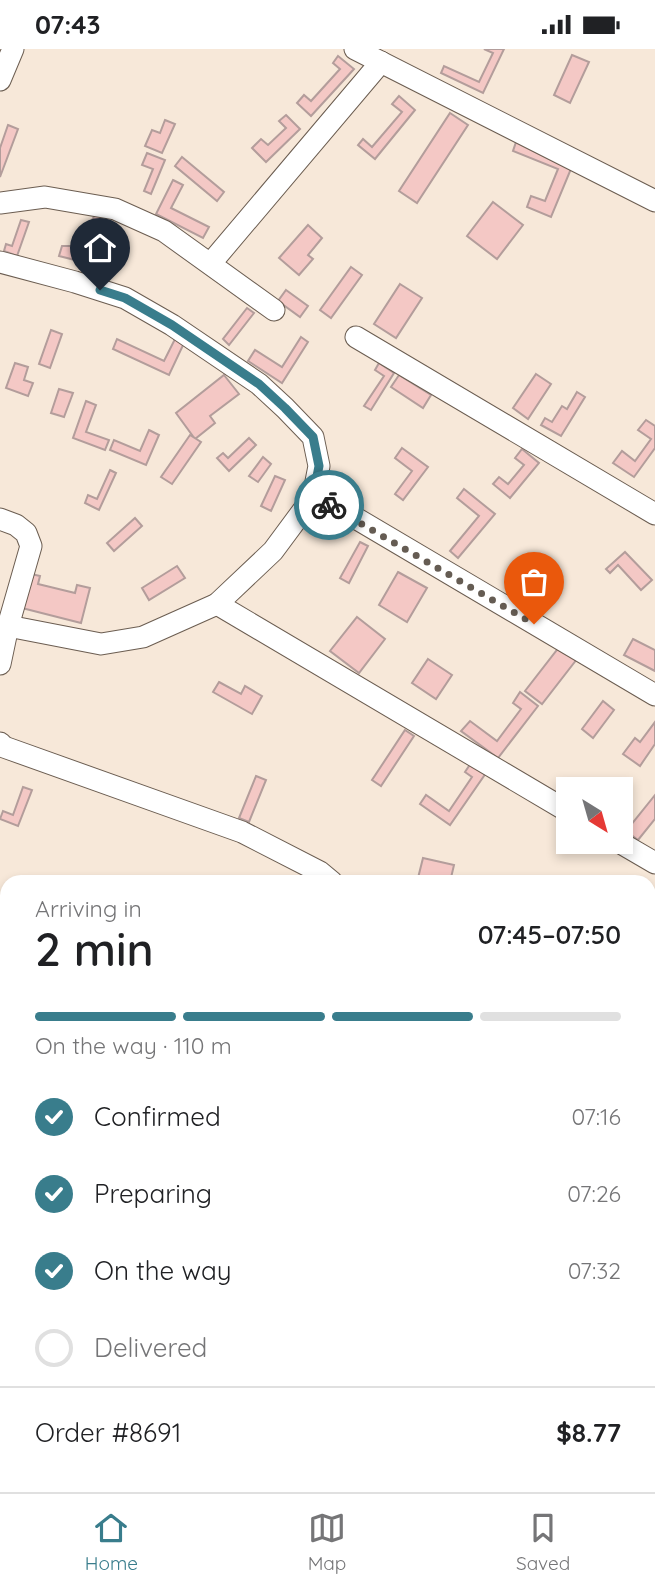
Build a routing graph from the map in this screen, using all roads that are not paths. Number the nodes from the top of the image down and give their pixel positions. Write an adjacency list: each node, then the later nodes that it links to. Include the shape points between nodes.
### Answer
1 (13, 49): 4 (street)
2 (355, 49): 3 (street)
3 (381, 62): 5 (street); 8 (street)
4 (0, 80)
5 (655, 201)
6 (0, 203): 8 (street, via 45,197 115,209 164,231)
7 (0, 262): 11 (street, via 125,298 259,384 313,437 319,466)
8 (211, 263): 9 (street)
9 (274, 310)
10 (356, 337): 12 (street)
11 (313, 497): 14 (street, via 274,551); 17 (street)
12 (655, 514)
13 (0, 519): 15 (street, via 26,533 32,545)
14 (216, 604): 15 (street, via 143,637 101,644); 19 (street)
15 (8, 626): 16 (street)
16 (0, 664)
17 (655, 695)
18 (0, 743): 22 (street, via 242,832)
19 (556, 804)
20 (634, 851): 21 (street)
21 (655, 863)
22 (324, 875)

